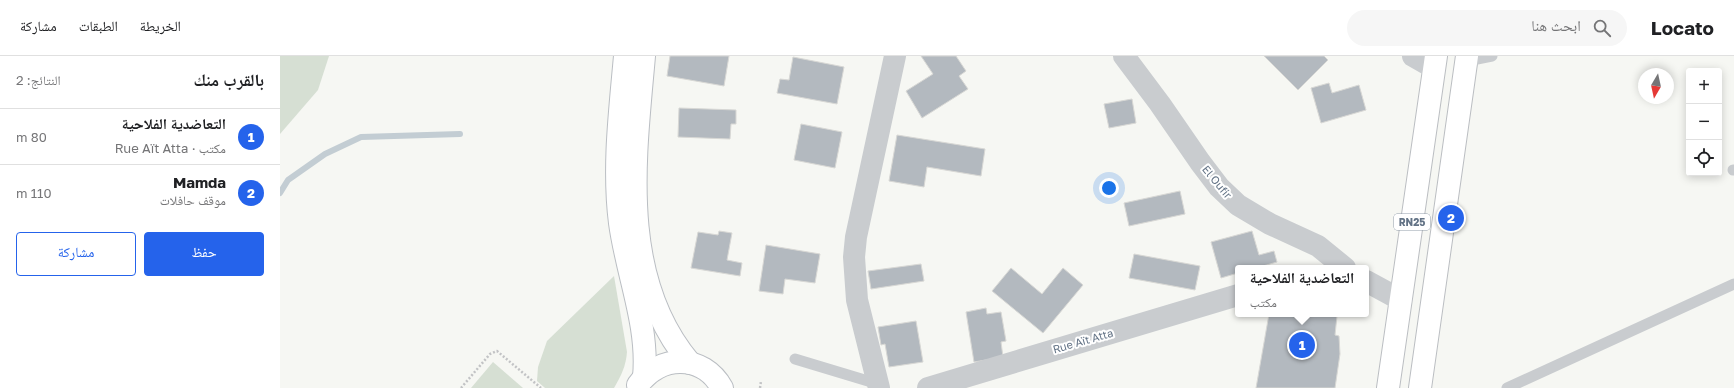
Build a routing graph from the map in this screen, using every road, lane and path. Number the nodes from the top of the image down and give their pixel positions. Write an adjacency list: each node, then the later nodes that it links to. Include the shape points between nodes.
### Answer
1 (625, 56): 17 (street, via 617,149 617,186 620,224 643,334 645,353)
2 (644, 56): 15 (street, via 635,183 642,253 649,286 661,319 679,350)
3 (895, 56): 18 (street, via 856,237 854,257 857,300)
4 (1124, 56): 9 (street, El Oufir, via 1200,162 1238,205 1266,222 1318,246)
5 (1413, 56): 8 (street)
6 (1492, 56): 7 (lane)
7 (1467, 59): 25 (street, RN25)
8 (1435, 62): 13 (street, RN25)
9 (1341, 265)
10 (1369, 283): 13 (street)
11 (1734, 284): 26 (lane)
12 (1235, 296): 23 (street, Rue Aït Atta)
13 (1401, 300): 24 (street, RN25)
14 (795, 358): 18 (lane)
15 (690, 363): 17 (street, via 673,362 657,367); 21 (street, via 708,371)
16 (761, 381): 22 (path)
17 (640, 382)
18 (878, 386)
19 (460, 388): 20 (path, via 490,354 496,351)
20 (541, 388)
21 (724, 388)
22 (760, 388)
23 (928, 388)
24 (1388, 388)
25 (1420, 388)
26 (1507, 388)

